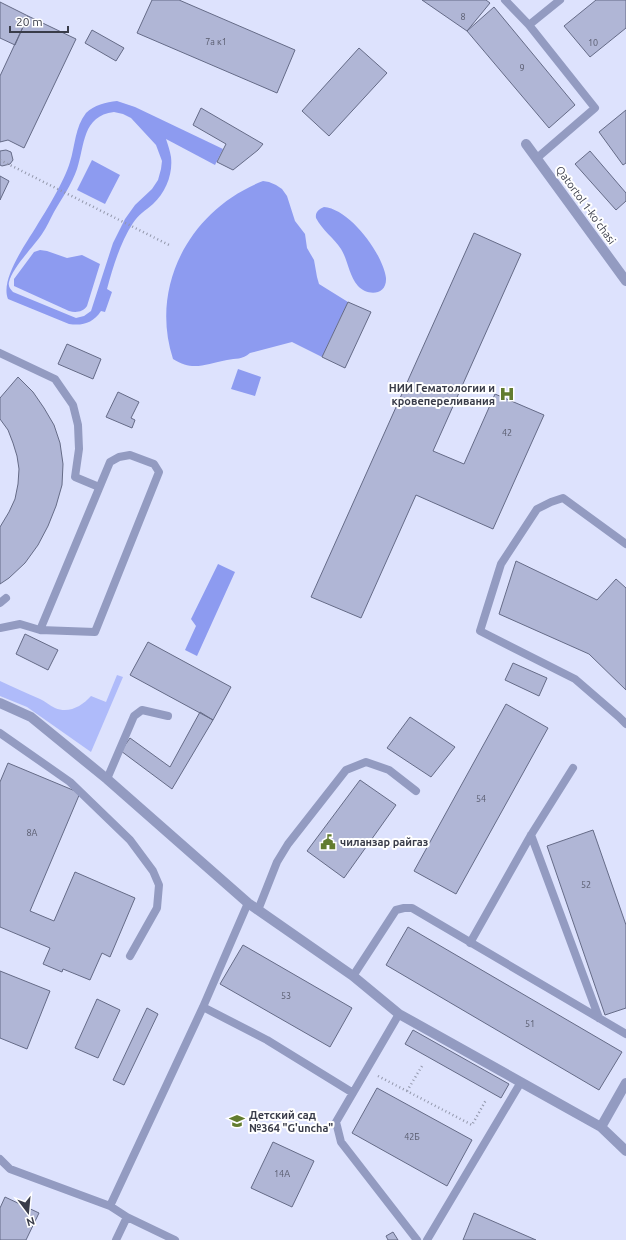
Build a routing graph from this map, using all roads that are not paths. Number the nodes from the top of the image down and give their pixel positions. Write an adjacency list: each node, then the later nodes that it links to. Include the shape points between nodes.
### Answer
1 (505, 0): 3 (lane)
2 (560, 0): 3 (lane)
3 (529, 25): 5 (lane, via 595,108)
4 (526, 144): 5 (street, Qatortol 1-ko'chasi)
5 (537, 158): 6 (street, Qatortol 1-ko'chasi)
6 (626, 282)
7 (0, 353): 8 (lane, via 55,380 73,405 78,425 79,449 75,477)
8 (99, 487): 11 (lane); 11 (lane, via 110,462 118,457 130,455 154,464 159,472 95,632)
9 (626, 544): 14 (lane, via 563,498 537,509 501,564 480,631 575,679)
10 (0, 628): 11 (lane, via 20,624)
11 (40, 630)
12 (0, 703): 17 (street, via 31,717)
13 (168, 716): 17 (lane, via 142,710 134,716)
14 (626, 724)
15 (0, 733): 23 (lane, via 70,782 130,840 154,871 158,885 157,908)
16 (573, 768): 19 (lane)
17 (107, 779): 20 (street)
18 (416, 791): 21 (lane, via 389,770 366,762 346,770 288,844 277,862)
19 (531, 835): 22 (lane); 27 (lane)
20 (248, 903): 21 (street); 25 (lane)
21 (258, 910): 24 (street)
22 (470, 943): 24 (lane, via 412,908 396,910); 27 (lane)
23 (130, 956)
24 (353, 976): 26 (street)
25 (203, 1007): 31 (lane, via 267,1040); 35 (lane)
26 (399, 1014): 29 (street); 31 (lane)
27 (599, 1018): 28 (lane)
28 (626, 1034)
29 (521, 1082): 32 (street); 40 (lane)
30 (626, 1083): 32 (street)
31 (353, 1092): 39 (lane, via 336,1122 341,1142)
32 (601, 1127): 33 (street)
33 (626, 1151)
34 (0, 1159): 35 (lane, via 10,1169)
35 (110, 1206): 36 (lane)
36 (127, 1216): 37 (lane); 38 (lane)
37 (116, 1240)
38 (175, 1240)
39 (417, 1240)
40 (427, 1240)

